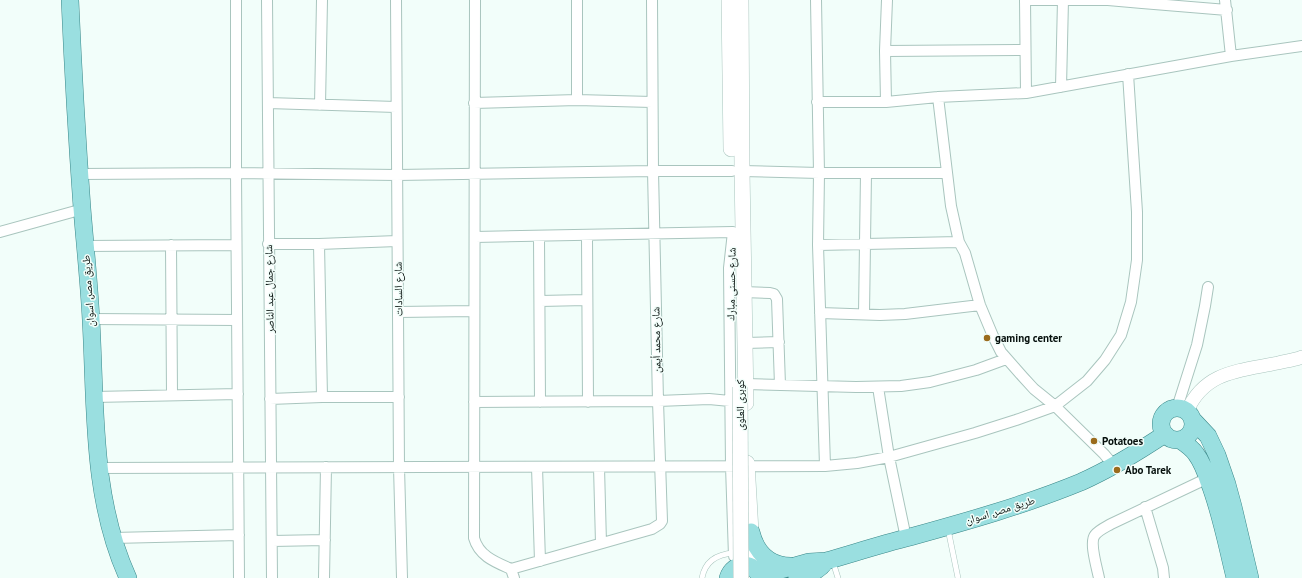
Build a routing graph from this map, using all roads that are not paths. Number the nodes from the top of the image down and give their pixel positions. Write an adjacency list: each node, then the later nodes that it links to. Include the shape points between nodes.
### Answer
1 (70, 0): 42 (main road, طريق مصر, اسوان)
2 (236, 0): 37 (street)
3 (267, 0): 31 (street, شارع جمال عبد الناصر)
4 (322, 0): 33 (street)
5 (396, 0): 34 (street, شارع السادات)
6 (474, 0): 32 (street)
7 (577, 0): 27 (street)
8 (652, 0): 28 (street, شارع محمد أيمن)
9 (729, 0): 36 (main road, شارع حسنى مبارك)
10 (741, 0): 36 (main road, شارع حسنى مبارك)
11 (816, 0): 29 (street)
12 (887, 0): 21 (street)
13 (1025, 0): 20 (street)
14 (1031, 0): 15 (street)
15 (1063, 0): 17 (street); 24 (street)
16 (1225, 0): 18 (street)
17 (1142, 1): 18 (street)
18 (1227, 10): 22 (street)
19 (1302, 46): 22 (street)
20 (1025, 50): 21 (street); 25 (street)
21 (885, 51): 30 (street)
22 (1231, 56): 23 (street)
23 (1128, 74): 24 (street); 92 (street, via 1137,212 1137,260 1132,302 1121,335 1105,360 1087,381)
24 (1061, 87): 25 (street)
25 (1026, 93): 26 (street)
26 (938, 97): 30 (street); 41 (street)
27 (577, 100): 28 (street); 32 (street)
28 (652, 102): 35 (street, شارع محمد أيمن)
29 (817, 102): 30 (street); 44 (street)
30 (886, 102)
31 (268, 103): 33 (street); 38 (street, شارع جمال عبد الناصر)
32 (474, 103): 39 (street)
33 (320, 105): 34 (street)
34 (396, 107): 43 (street, شارع السادات)
35 (653, 171): 36 (street); 39 (street); 48 (street, شارع محمد أيمن)
36 (737, 171): 44 (street); 47 (main road, شارع حسنى مبارك); 62 (main road, شارع حسنى مبارك)
37 (236, 173): 38 (street); 42 (street); 60 (street)
38 (268, 173): 43 (street); 54 (street, شارع جمال عبد الناصر)
39 (475, 173): 43 (street); 51 (street)
40 (866, 173): 41 (street); 44 (street); 56 (street)
41 (947, 173): 53 (street)
42 (80, 174): 45 (main road, طريق مصر, اسوان)
43 (397, 174): 52 (street, شارع السادات)
44 (818, 174): 58 (street)
45 (83, 209): 46 (street); 59 (main road, طريق مصر, اسوان)
46 (0, 232)
47 (733, 232): 48 (street); 78 (main road, كوبرى العلوى); 88 (street, شارع حسنى مبارك, via 729,268)
48 (654, 235): 50 (street); 87 (street, شارع محمد أيمن)
49 (539, 236): 50 (street); 51 (street); 64 (street)
50 (587, 236): 63 (street)
51 (475, 237): 66 (street)
52 (397, 241): 55 (street); 67 (street, شارع السادات)
53 (959, 242): 56 (street); 65 (street, via 965,253)
54 (268, 244): 55 (street); 86 (street, شارع جمال عبد الناصر)
55 (319, 244): 84 (street)
56 (866, 244): 58 (street); 69 (street)
57 (171, 245): 59 (street); 60 (street); 71 (street)
58 (818, 245): 68 (street)
59 (85, 246): 70 (main road, طريق مصر, اسوان)
60 (236, 246): 72 (street)
61 (1208, 287): 93 (street)
62 (743, 292): 73 (street, via 776,296); 74 (main road, شارع حسنى مبارك)
63 (586, 300): 64 (street); 91 (street)
64 (540, 301): 90 (street)
65 (980, 305): 69 (street, via 905,314); 76 (street)
66 (474, 311): 67 (street); 89 (street)
67 (398, 312): 85 (street, شارع السادات)
68 (820, 313): 69 (street); 79 (street)
69 (864, 314)
70 (91, 319): 71 (street); 83 (main road, طريق مصر, اسوان)
71 (172, 320): 72 (street); 82 (street)
72 (237, 320): 81 (street)
73 (779, 342): 74 (street); 77 (street)
74 (745, 343): 78 (main road, شارع حسنى مبارك)
75 (1302, 357): 93 (street, via 1237,371 1211,381 1193,399)
76 (1006, 359): 80 (street, via 930,382); 92 (street, via 1034,389)
77 (780, 385): 78 (street); 79 (street)
78 (743, 386): 98 (main road, شارع حسنى مبارك); 120 (main road, كوبرى العلوى, bridge)
79 (822, 386): 80 (street); 99 (street)
80 (878, 387): 94 (street)
81 (238, 394): 82 (street); 101 (street)
82 (172, 395): 83 (street)
83 (94, 397): 107 (main road, طريق مصر, اسوان)
84 (322, 397): 85 (street); 86 (street)
85 (399, 397): 95 (street, شارع السادات)
86 (270, 399): 102 (street, شارع جمال عبد الناصر)
87 (658, 401): 88 (street); 91 (street); 106 (street, شارع محمد أيمن)
88 (730, 401): 97 (street, شارع حسنى مبارك)
89 (474, 402): 90 (street); 96 (street)
90 (540, 402): 91 (street)
91 (588, 402)
92 (1055, 406): 94 (street, via 975,433); 100 (street)
93 (1182, 424): 100 (main road, طريق مصر, اسوان); 108 (main road, via 1189,446 1197,455); 134 (main road, via 1209,457 1220,486); 135 (main road, via 1208,436 1213,445 1229,491)
94 (888, 457): 99 (street); 114 (street)
95 (399, 466): 96 (street); 103 (street); 127 (street, شارع السادات)
96 (475, 466): 104 (street); 122 (street, via 476,545 487,557)
97 (731, 466): 98 (street); 106 (street); 120 (street, شارع حسنى مبارك)
98 (747, 466): 99 (street); 111 (main road, شارع حسنى مبارك)
99 (825, 466)
100 (1114, 466): 110 (main road, طريق مصر, اسوان, via 1048,495)
101 (238, 467): 102 (street); 107 (street); 112 (street)
102 (271, 467): 103 (street); 116 (street, شارع جمال عبد الناصر)
103 (326, 467): 115 (street)
104 (537, 467): 105 (street); 118 (street)
105 (599, 467): 106 (street); 117 (street)
106 (660, 467): 117 (street, شارع محمد أيمن, via 663,515 660,524 652,529)
107 (98, 468): 113 (main road, طريق مصر, اسوان)
108 (1208, 478): 109 (street); 133 (main road)
109 (1145, 507): 131 (street, via 1096,533 1093,544); 132 (street)
110 (947, 526): 114 (main road, طريق مصر, اسوان); 130 (lane)
111 (750, 532): 120 (main road, شارع حسنى مبارك); 121 (main road, via 758,551 766,558)
112 (239, 535): 113 (street); 124 (street)
113 (113, 538): 123 (main road, طريق مصر, اسوان)
114 (906, 538): 119 (main road, طريق مصر, اسوان)
115 (324, 540): 116 (street); 126 (street)
116 (272, 541): 125 (street, شارع جمال عبد الناصر)
117 (601, 543): 118 (street, شارع محمد أيمن)
118 (540, 560): 122 (street, شارع محمد أيمن)
119 (829, 560): 121 (main road, طريق مصر, اسوان, via 813,573); 129 (lane)
120 (754, 572): 121 (main road, طريق مصر, اسوان); 128 (lane, via 724,554 708,564)
121 (796, 572)
122 (512, 573)
123 (128, 578)
124 (239, 578)
125 (272, 578)
126 (324, 578)
127 (402, 578)
128 (702, 578)
129 (838, 578)
130 (958, 578)
131 (1099, 578)
132 (1164, 578)
133 (1235, 578)
134 (1243, 578)
135 (1250, 578)

